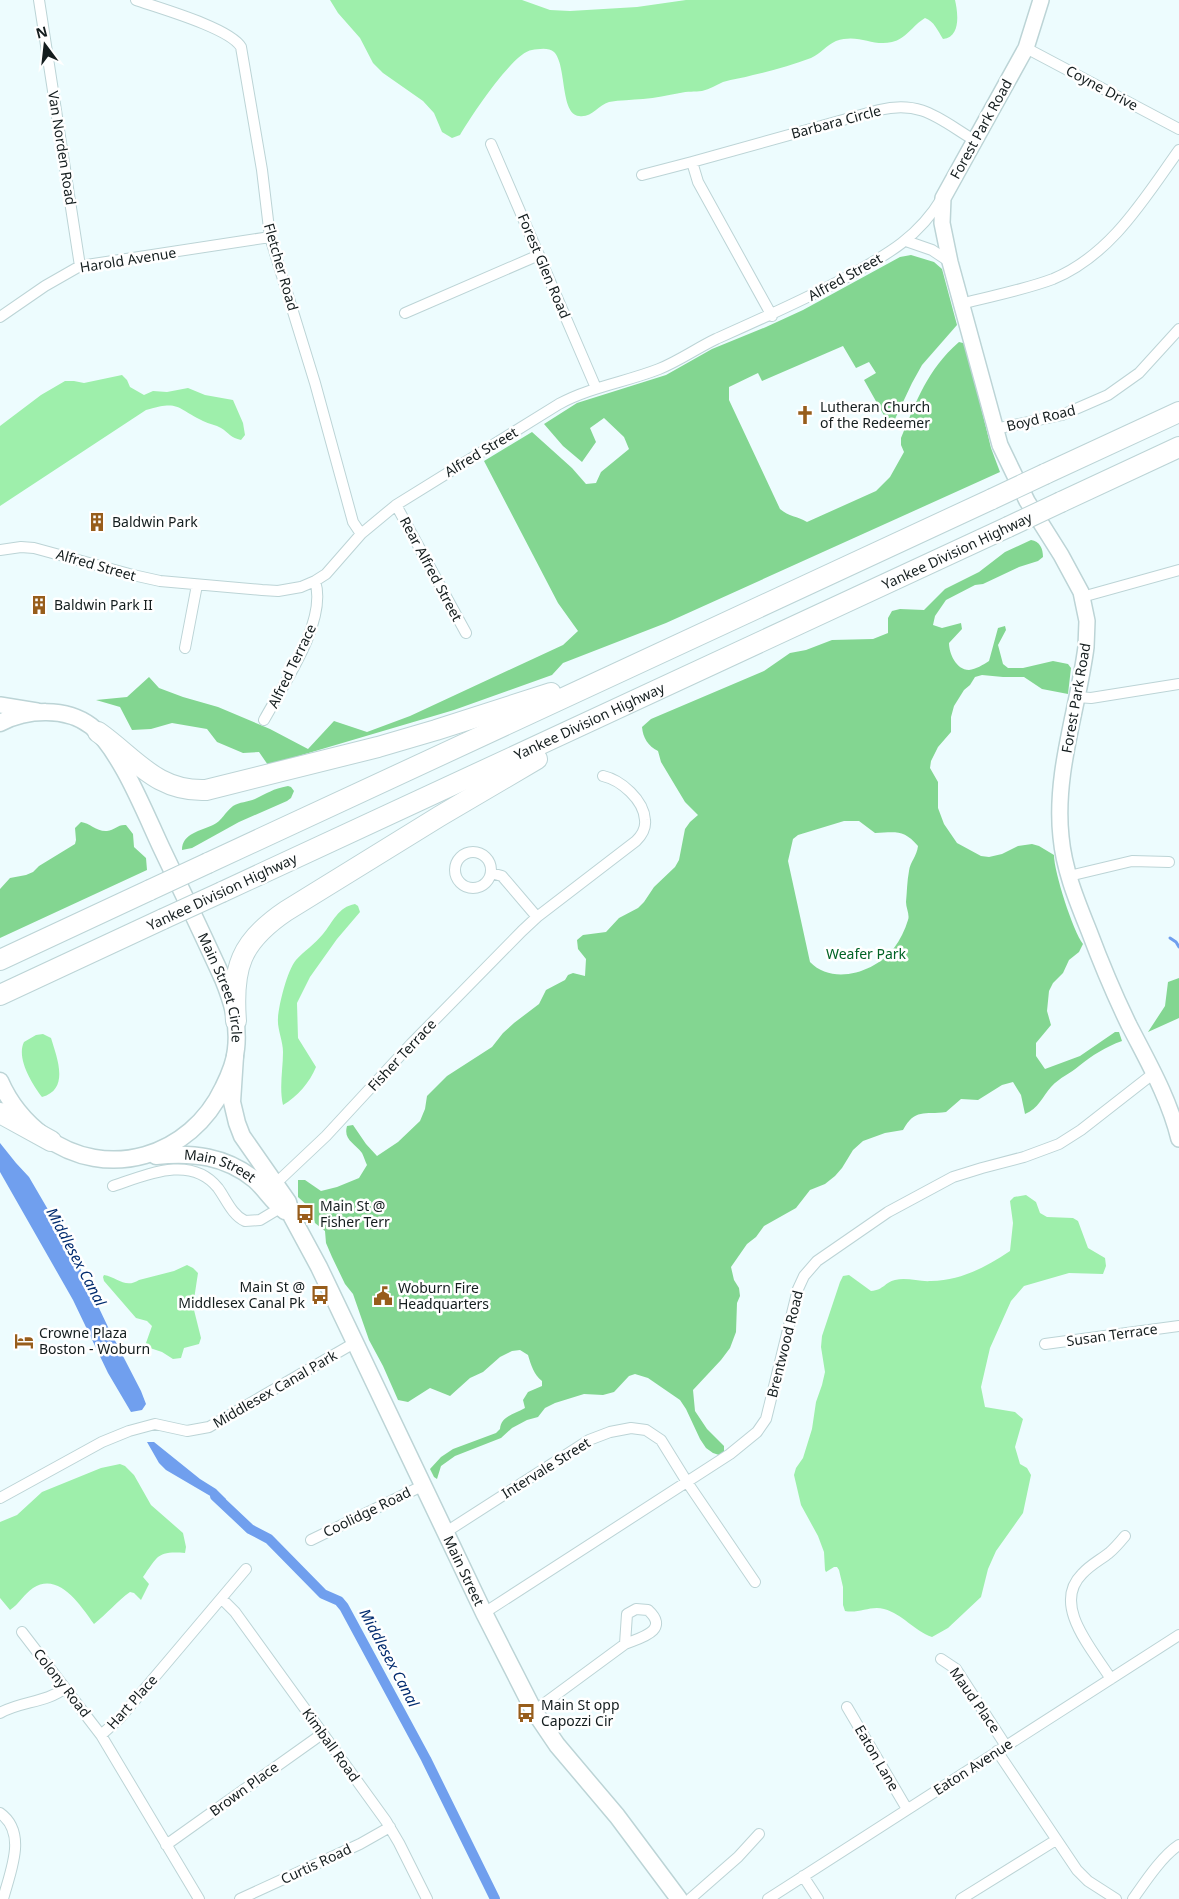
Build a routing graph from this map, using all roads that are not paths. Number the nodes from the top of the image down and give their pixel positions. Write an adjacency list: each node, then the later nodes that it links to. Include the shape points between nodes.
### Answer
1 (39, 0): 16 (street, Van Norden Road)
2 (136, 0): 12 (street, Fletcher Road, via 219,31 240,45)
3 (1041, 0): 4 (street, Forest Park Road)
4 (1026, 48): 5 (street, Coyne Drive); 6 (street, Forest Park Road)
5 (1179, 128)
6 (974, 140): 9 (street, Barbara Circle, via 925,111 904,106 879,110); 11 (street, Forest Park Road)
7 (491, 144): 14 (street, Forest Glen Road)
8 (1179, 150): 17 (street, via 1119,232 1088,259 1045,281)
9 (692, 162): 10 (street, Barbara Circle); 19 (street, via 698,182)
10 (642, 175)
11 (943, 198): 13 (street, Alfred Street); 15 (street, Forest Park Road, via 942,223)
12 (270, 237): 16 (street, Harold Avenue); 27 (street, Fletcher Road, via 353,522)
13 (906, 241): 15 (street, via 932,250); 19 (street, Alfred Street)
14 (539, 255): 18 (street); 22 (street, Forest Glen Road)
15 (950, 262): 17 (street, Forest Park Road)
16 (80, 266): 20 (street, Harold Avenue)
17 (961, 304): 24 (street, Forest Park Road)
18 (405, 313)
19 (772, 316): 22 (street, Alfred Street, via 713,340 663,367)
20 (0, 317)
21 (1179, 329): 24 (street, Boyd Road, via 1140,373 1108,395 1062,415)
22 (596, 388): 26 (street, Alfred Street, via 559,404)
23 (1179, 412): 35 (highway, bridge)
24 (995, 429): 32 (street, Forest Park Road, via 1027,501 1067,565)
25 (1179, 447): 37 (highway, Yankee Division Highway, bridge)
26 (396, 505): 27 (street, Alfred Street); 33 (street, Rear Alfred Street)
27 (361, 534): 30 (street, Alfred Street, via 331,570)
28 (0, 550): 31 (street, Alfred Street, via 34,548 145,578)
29 (1179, 570): 32 (street)
30 (316, 581): 31 (street, Alfred Street, via 278,591); 41 (street, Alfred Terrace, via 319,599 314,623)
31 (197, 585): 34 (street)
32 (1082, 597): 38 (street, Forest Park Road, via 1087,628)
33 (466, 633)
34 (185, 648)
35 (636, 664): 43 (highway, via 436,730 214,789 190,790 161,781); 49 (highway, bridge)
36 (1179, 684): 38 (street, via 1090,698)
37 (658, 690): 50 (highway, Yankee Division Highway, bridge); 51 (highway, via 473,795 264,927 250,942 239,966 235,992)
38 (1077, 697): 47 (street, Forest Park Road, via 1060,798 1060,836)
39 (0, 705): 40 (street)
40 (48, 712): 42 (main road, Main Street Circle, via 24,714); 43 (main road, Main Street Circle, via 76,717)
41 (264, 720)
42 (0, 723)
43 (98, 732): 51 (main road, Main Street Circle, via 119,762 142,807 223,979)
44 (603, 776): 48 (street, Fisher Terrace, via 621,784 641,807 645,820 642,833 627,850)
45 (1169, 862): 47 (street, via 1132,861)
46 (491, 873): 48 (street, via 502,876)
47 (1069, 876): 53 (street, Forest Park Road, via 1110,983)
48 (537, 917): 60 (street, Fisher Terrace, via 326,1136)
49 (1, 959)
50 (5, 993)
51 (236, 1021): 52 (main road, Main Street Circle)
52 (235, 1056): 58 (main road, Main Street Circle, via 218,1099 197,1126 169,1145 150,1154); 60 (main road, Main Street, via 232,1102 237,1123)
53 (1154, 1073): 56 (street, Forest Park Road, via 1171,1109); 65 (street, Brentwood Road, via 1063,1142 938,1184 874,1221 817,1261 798,1289 772,1400 762,1426 746,1442)
54 (0, 1081): 57 (main road, Main Street Circle, via 22,1116)
55 (0, 1113): 57 (highway)
56 (1179, 1139)
57 (51, 1141): 58 (main road, Main Street Circle, via 90,1157)
58 (130, 1158): 60 (main road, Main Street, via 178,1154 208,1156)
59 (112, 1186): 61 (street, via 180,1169 207,1178 235,1214 245,1221 260,1220)
60 (271, 1188): 61 (main road, Main Street)
61 (287, 1209): 63 (main road, Main Street)
62 (1179, 1326): 64 (street, Susan Terrace)
63 (356, 1342): 66 (main road, Main Street); 67 (street, Middlesex Canal Park, via 217,1424 194,1431 155,1424 129,1431 102,1442)
64 (1045, 1344)
65 (687, 1482): 68 (street, Intervale Street, via 666,1447 652,1433 639,1428 619,1430 583,1443); 72 (street, Intervale Street); 74 (street, Brentwood Road)
66 (424, 1486): 68 (main road, Main Street); 70 (street, Coolidge Road)
67 (0, 1498)
68 (446, 1532): 74 (main road, Main Street)
69 (1125, 1536): 79 (street, via 1111,1552 1079,1577 1070,1596 1076,1623)
70 (311, 1540)
71 (246, 1569): 73 (street, Hart Place)
72 (755, 1582)
73 (222, 1599): 84 (street, Kimball Road, via 235,1612); 85 (street, Hart Place, via 120,1718)
74 (484, 1613): 82 (main road, Main Street)
75 (22, 1632): 80 (street, Colony Road)
76 (1179, 1635): 79 (street, Eaton Avenue)
77 (625, 1644): 82 (street)
78 (941, 1659): 86 (street, Maud Place, via 956,1669)
79 (1111, 1679): 86 (street, Eaton Avenue)
80 (65, 1688): 83 (street, via 53,1696); 85 (street, Colony Road)
81 (847, 1707): 87 (street, Eaton Lane)
82 (534, 1711): 99 (main road, Main Street, via 557,1745 617,1816)
83 (0, 1712)
84 (322, 1734): 89 (street, Kimball Road); 92 (street, Brown Place)
85 (101, 1735): 92 (street, Hart Place)
86 (1002, 1748): 87 (street, Eaton Avenue); 91 (street, Maud Place)
87 (908, 1809): 94 (street, Eaton Avenue)
88 (0, 1813): 95 (street, via 10,1823 16,1840)
89 (390, 1827): 97 (street, Curtis Road); 98 (street, Kimball Road)
90 (759, 1834): 100 (street)
91 (1056, 1840): 103 (street); 104 (street, Maud Place, via 1082,1875)
92 (166, 1845): 96 (street, Hart Place)
93 (1179, 1845): 105 (street)
94 (803, 1876): 101 (street, Eaton Avenue); 102 (street)
95 (3, 1899)
96 (198, 1899)
97 (240, 1899)
98 (427, 1899)
99 (679, 1899)
100 (690, 1899)
101 (768, 1899)
102 (818, 1899)
103 (961, 1899)
104 (1116, 1899)
105 (1133, 1899)

